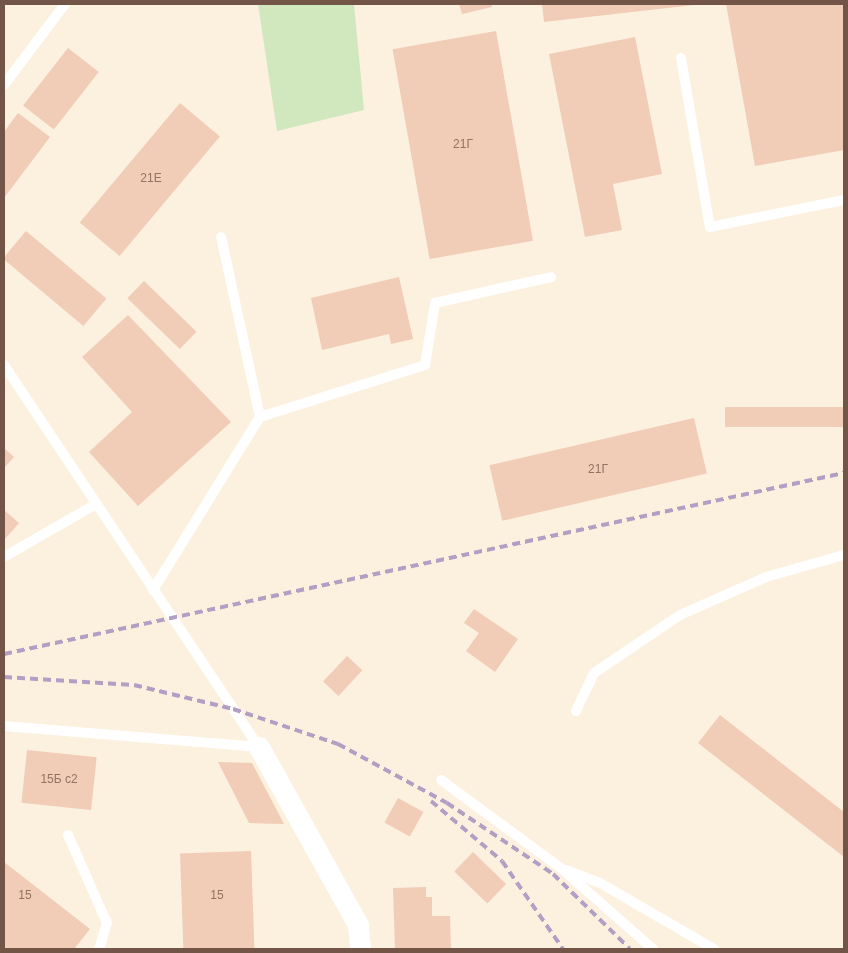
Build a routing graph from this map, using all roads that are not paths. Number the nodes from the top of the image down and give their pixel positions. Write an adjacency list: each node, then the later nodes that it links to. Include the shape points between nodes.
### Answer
1 (66, 4): 3 (lane)
2 (681, 58): 4 (lane, via 710,227)
3 (4, 85)
4 (844, 200)
5 (221, 237): 8 (lane)
6 (551, 277): 8 (lane, via 435,302 425,365)
7 (4, 365): 9 (lane)
8 (260, 417): 12 (lane)
9 (96, 504): 11 (lane); 12 (lane)
10 (844, 555): 13 (lane, via 766,577 680,615 594,673)
11 (4, 557)
12 (153, 590): 15 (lane)
13 (576, 711)
14 (4, 726): 15 (lane)
15 (259, 747): 20 (street, via 358,924)
16 (441, 780): 18 (lane)
17 (68, 835): 19 (lane, via 107,923)
18 (560, 868): 21 (lane); 22 (lane, via 600,883)
19 (98, 949)
20 (360, 949)
21 (653, 949)
22 (714, 949)

